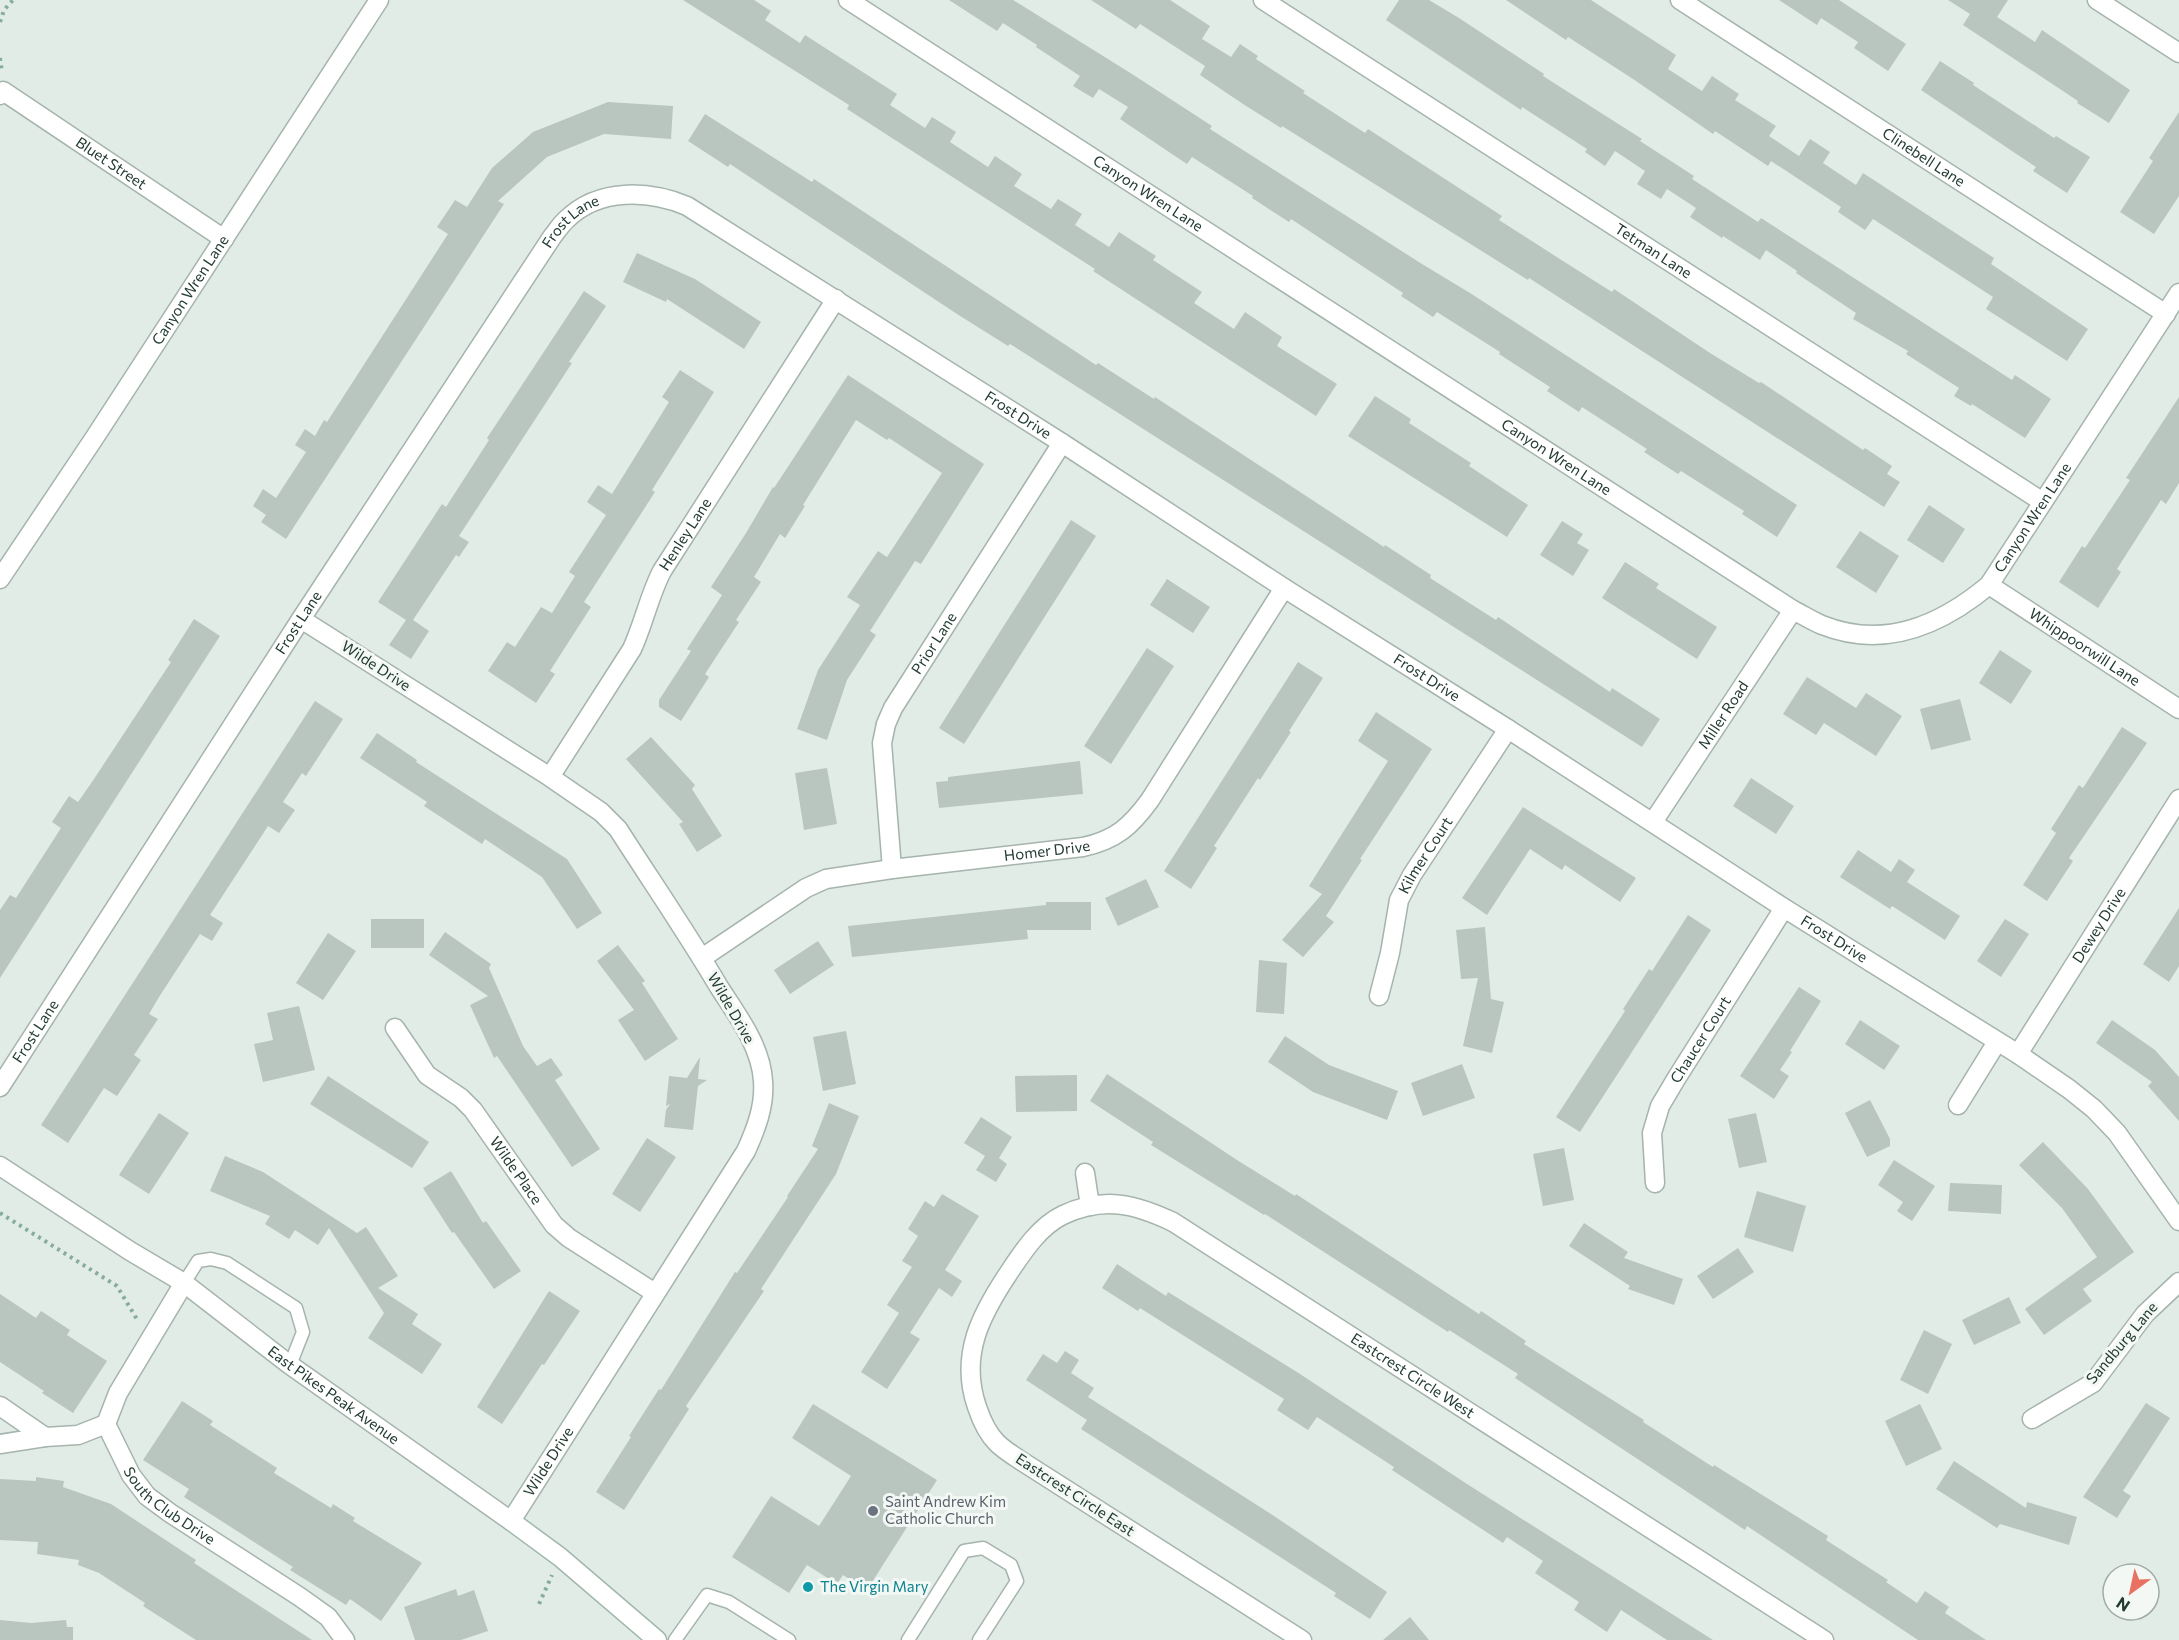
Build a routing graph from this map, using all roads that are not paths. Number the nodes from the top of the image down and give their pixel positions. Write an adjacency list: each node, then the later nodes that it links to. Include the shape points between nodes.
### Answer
1 (379, 0): 9 (street, Canyon Wren Lane)
2 (848, 0): 18 (street, Canyon Wren Lane)
3 (1263, 0): 14 (street, Tetman Lane)
4 (1680, 0): 12 (street, Clinebell Lane)
5 (2097, 0): 6 (street)
6 (2179, 53)
7 (0, 95): 9 (street, Bluet Street, via 3,91)
8 (628, 194): 11 (street, Frost Drive, via 666,197 687,206); 19 (street, Frost Lane, via 587,204 567,218 552,237)
9 (224, 239): 15 (street, Canyon Wren Lane)
10 (2179, 293): 12 (street, Canyon Wren Lane)
11 (836, 299): 13 (street, Frost Drive); 22 (street, Henley Lane, via 662,571 632,649)
12 (2166, 314): 14 (street, Canyon Wren Lane)
13 (1062, 443): 17 (street, Frost Drive); 25 (street, Prior Lane, via 886,724 882,742)
14 (2043, 502): 16 (street, Canyon Wren Lane)
15 (0, 579)
16 (1989, 585): 18 (street, Canyon Wren Lane, via 1914,638 1851,633 1822,625); 20 (street, Whippoorwill Lane)
17 (1284, 588): 21 (street, Frost Drive); 25 (street, Homer Drive, via 1150,800 1124,830 1105,842 1083,847)
18 (1793, 610): 24 (street, Miller Road)
19 (301, 618): 22 (street, Wilde Drive); 32 (street, Frost Lane)
20 (2179, 709)
21 (1508, 729): 24 (street, Frost Drive); 28 (street, Kilmer Court, via 1399,900)
22 (550, 777): 27 (street, Wilde Drive, via 601,812 618,829)
23 (2179, 799): 31 (street, Dewey Drive)
24 (1653, 822): 26 (street, Frost Drive)
25 (892, 869): 27 (street, Homer Drive, via 835,877 806,888)
26 (1784, 909): 30 (street, Frost Drive); 36 (street, Chaucer Court, via 1660,1106 1652,1133)
27 (702, 958): 42 (street, Wilde Drive, via 759,1059 762,1105 758,1127 746,1151)
28 (1379, 996)
29 (395, 1028): 42 (street, Wilde Place, via 427,1075 472,1110 554,1225)
30 (1997, 1042): 31 (street, Frost Drive); 33 (street)
31 (2018, 1054): 38 (street, Frost Drive, via 2094,1109 2117,1133)
32 (0, 1087)
33 (1958, 1105)
34 (0, 1166): 41 (street, East Pikes Peak Avenue)
35 (1085, 1173): 37 (street)
36 (1654, 1183)
37 (1090, 1206): 39 (street, Eastcrest Circle West, via 1062,1215 1040,1232); 57 (street, Eastcrest Circle West, via 1125,1204 1173,1222)
38 (2179, 1221)
39 (1004, 1281): 56 (street, Eastcrest Circle East, via 973,1341 970,1368 972,1392 981,1418 996,1442)
40 (2179, 1281): 45 (street, Sandburg Lane, via 2145,1314 2093,1383)
41 (184, 1283): 43 (street, East Pikes Peak Avenue); 43 (lane, via 198,1261 211,1259 227,1263 296,1308 303,1332); 46 (street, via 118,1393)
42 (655, 1293): 49 (street, Wilde Drive)
43 (290, 1365): 49 (street, East Pikes Peak Avenue)
44 (0, 1406): 47 (street)
45 (2032, 1419)
46 (106, 1424): 47 (street, via 78,1435); 50 (street, South Club Drive, via 147,1496 328,1617)
47 (45, 1437): 48 (street)
48 (0, 1444)
49 (511, 1521): 51 (street, East Pikes Peak Avenue, via 560,1557)
50 (345, 1640)
51 (657, 1640)
52 (675, 1640): 53 (lane, via 707,1595 729,1602)
53 (789, 1640)
54 (908, 1640): 55 (lane, via 964,1551 983,1548 1011,1565 1017,1581)
55 (979, 1640)
56 (1302, 1640)
57 (1824, 1640)

